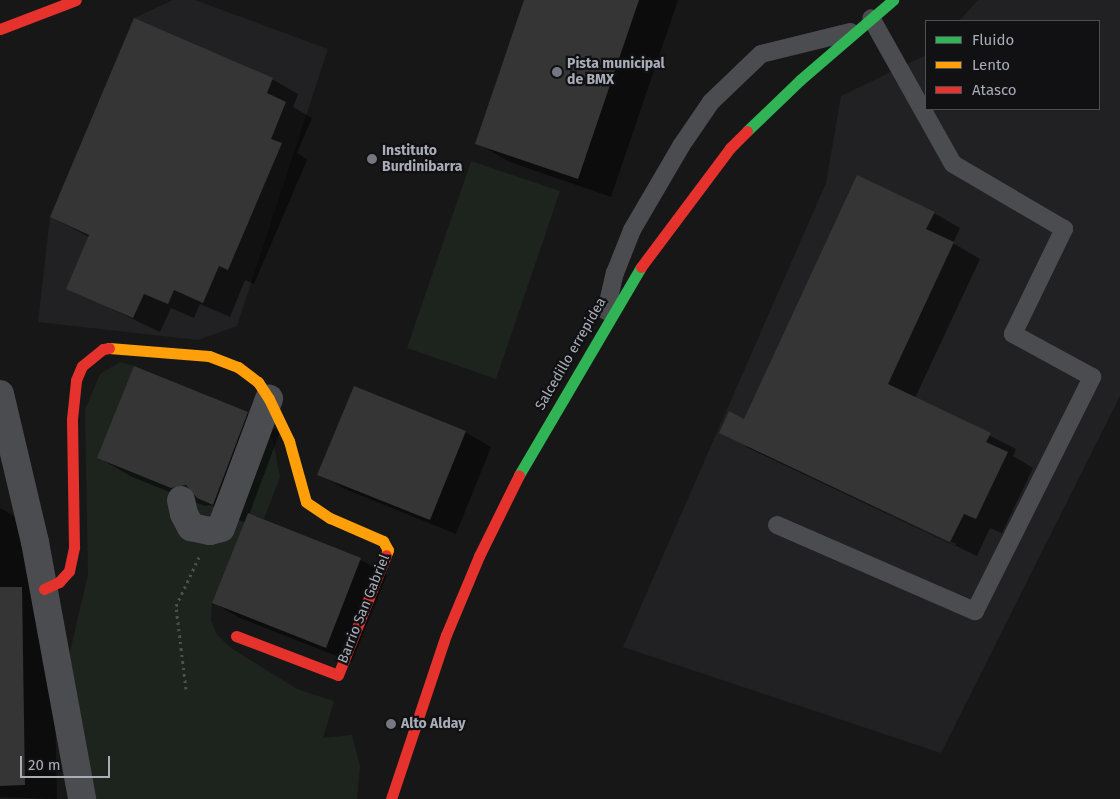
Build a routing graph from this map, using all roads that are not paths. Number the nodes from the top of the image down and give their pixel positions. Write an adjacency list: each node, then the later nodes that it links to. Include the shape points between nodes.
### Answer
1 (76, 0): 4 (street)
2 (893, 0): 3 (street, Salcedillo errepidea)
3 (871, 18): 5 (street, Salcedillo errepidea); 11 (lane, via 953,164 1064,229 1013,334 1092,377 975,611)
4 (0, 28)
5 (858, 30): 6 (street, Salcedillo errepidea, via 730,148 637,272); 6 (lane, via 761,54 711,102 632,230 615,273)
6 (600, 333): 15 (street, Salcedillo errepidea, via 529,454 479,556 446,635)
7 (0, 394): 9 (street)
8 (270, 399): 10 (street, via 222,528 210,531 191,527); 12 (street, Barrio San Gabriel, via 258,382 238,367 210,356 116,347 91,356 76,380 72,419 74,547 68,571 59,582); 13 (street, Barrio San Gabriel, via 289,441 306,502 330,518 383,541 388,550 338,675)
9 (8, 467): 12 (street)
10 (181, 500)
11 (777, 525)
12 (44, 589): 14 (street)
13 (236, 636)
14 (82, 799)
15 (391, 799)

